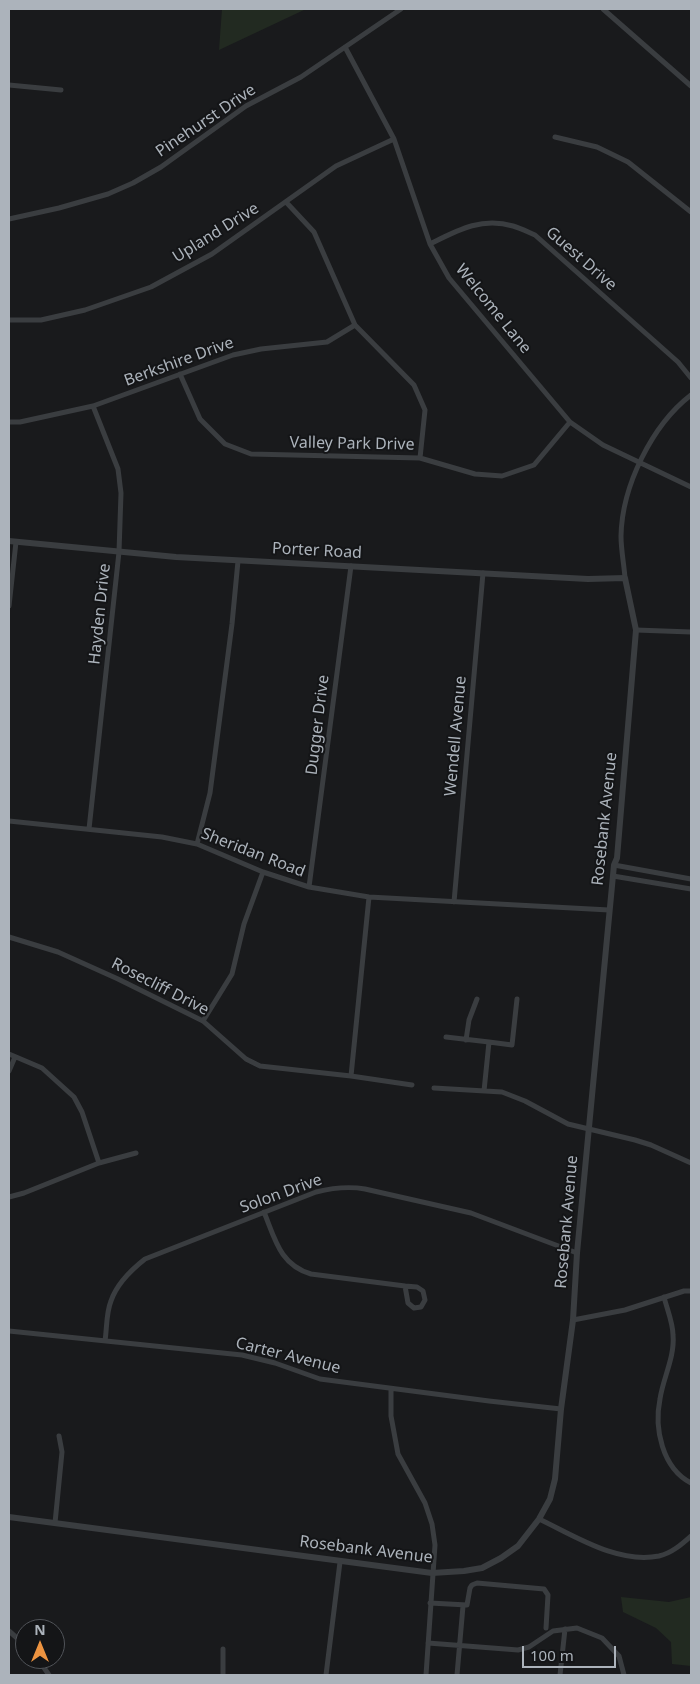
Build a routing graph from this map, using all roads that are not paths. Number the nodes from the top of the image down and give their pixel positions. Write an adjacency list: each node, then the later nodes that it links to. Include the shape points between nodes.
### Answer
1 (401, 9): 3 (street, Pinehurst Drive)
2 (603, 9): 5 (street)
3 (346, 48): 8 (street, Welcome Lane); 11 (street, Pinehurst Drive, via 301,77 246,106 134,183 108,194)
4 (9, 85): 6 (street)
5 (691, 86)
6 (61, 90)
7 (555, 136): 10 (street, via 597,147 628,162)
8 (394, 139): 9 (street, Upland Drive, via 336,166); 12 (street, Welcome Lane)
9 (286, 202): 13 (street, Upland Drive, via 212,254 151,287 85,310 42,320); 14 (street, via 314,232)
10 (691, 212)
11 (9, 219)
12 (430, 244): 16 (street, Guest Drive, via 463,228 483,223 513,226 535,235 678,362); 20 (street, Welcome Lane, via 449,278)
13 (9, 320)
14 (355, 324): 15 (street, Berkshire Drive, via 327,342 249,351); 21 (street, via 414,385 425,410)
15 (180, 374): 18 (street, Berkshire Drive); 21 (street, Valley Park Drive, via 200,419 225,444 251,454)
16 (691, 378)
17 (691, 395): 22 (street, Rosebank Avenue, via 665,420)
18 (94, 406): 19 (street, Berkshire Drive); 25 (street, Hayden Drive, via 118,469 121,493)
19 (9, 422)
20 (570, 422): 21 (street, Valley Park Drive, via 534,465 502,476 475,474); 22 (street, Welcome Lane, via 603,445)
21 (420, 458)
22 (640, 463): 23 (street, Welcome Lane); 29 (street, Rosebank Avenue, via 626,498 621,536)
23 (691, 487)
24 (12, 542): 25 (street, Porter Road); 30 (street)
25 (119, 552): 26 (street, Porter Road); 34 (street, Hayden Drive)
26 (238, 561): 27 (street, Porter Road); 35 (street, via 210,792)
27 (351, 566): 28 (street, Porter Road); 40 (street, Dugger Drive)
28 (483, 573): 29 (street, Porter Road); 43 (street, Wendell Avenue)
29 (625, 578): 31 (street, Rosebank Avenue)
30 (9, 606)
31 (636, 630): 32 (street); 36 (street, Rosebank Avenue)
32 (691, 632)
33 (9, 821): 34 (street, Sheridan Road)
34 (89, 829): 35 (street, Sheridan Road)
35 (197, 844): 37 (street, Sheridan Road)
36 (614, 865): 38 (street, Rosebank Avenue); 39 (street)
37 (263, 872): 40 (street, Sheridan Road); 48 (street, via 244,924 232,974)
38 (613, 876): 41 (street); 44 (street, Rosebank Avenue)
39 (691, 879)
40 (309, 887): 42 (street, Sheridan Road)
41 (691, 889)
42 (368, 897): 43 (street, Sheridan Road); 55 (street)
43 (454, 902): 44 (street, Sheridan Road)
44 (609, 910): 59 (street, Rosebank Avenue)
45 (9, 937): 48 (street, Rosecliff Drive, via 58,952)
46 (477, 999): 50 (street)
47 (517, 999): 51 (street, via 512,1045)
48 (203, 1020): 55 (street, Rosecliff Drive, via 246,1059 260,1066)
49 (446, 1037): 50 (street)
50 (466, 1040): 51 (street)
51 (489, 1042): 58 (street)
52 (9, 1054): 53 (street)
53 (14, 1057): 54 (street); 61 (street, via 42,1068 74,1097)
54 (9, 1071)
55 (351, 1076): 56 (street, Rosecliff Drive)
56 (412, 1085)
57 (434, 1088): 58 (street)
58 (484, 1091): 59 (street, via 502,1092 568,1124)
59 (590, 1130): 62 (street, via 651,1146); 65 (street, Rosebank Avenue)
60 (136, 1153): 61 (street)
61 (99, 1163): 63 (street)
62 (691, 1163)
63 (9, 1197)
64 (264, 1212): 65 (street, Solon Drive, via 316,1192 353,1187 471,1213); 66 (street, via 284,1258 301,1271); 71 (street, Solon Drive, via 146,1259 131,1270 110,1302)
65 (577, 1253): 69 (street, Rosebank Avenue)
66 (404, 1286): 66 (street, via 408,1303 414,1308 421,1307 425,1300 423,1291)
67 (691, 1291): 68 (street)
68 (664, 1298): 69 (street, via 625,1310); 75 (street, via 673,1335 672,1355 658,1413 660,1441 668,1462)
69 (572, 1320): 73 (street, Rosebank Avenue)
70 (9, 1331): 71 (street, Carter Avenue)
71 (105, 1340): 72 (street, Carter Avenue, via 242,1355 320,1379)
72 (391, 1389): 73 (street, Carter Avenue); 81 (street, via 391,1416 398,1454 425,1503 432,1524 435,1545)
73 (562, 1409): 77 (street, Rosebank Avenue, via 556,1479 550,1500)
74 (59, 1436): 78 (street, via 62,1452)
75 (691, 1483)
76 (9, 1517): 78 (street, Rosebank Avenue)
77 (539, 1519): 79 (street, via 606,1551 634,1556 659,1556); 81 (street, Rosebank Avenue, via 518,1546 482,1568)
78 (55, 1522): 80 (street, Rosebank Avenue)
79 (691, 1536)
80 (340, 1562): 81 (street, Rosebank Avenue); 90 (street)
81 (432, 1573): 82 (street)
82 (430, 1603): 83 (street); 86 (street)
83 (463, 1606): 84 (street, via 467,1605 472,1585 477,1583 544,1589 548,1595); 87 (street)
84 (546, 1628)
85 (565, 1629): 87 (street, via 553,1631 529,1647 518,1650); 93 (street); 94 (street, via 577,1628 602,1638 619,1656)
86 (428, 1643): 87 (street); 91 (street)
87 (460, 1646): 92 (street)
88 (223, 1649): 89 (street)
89 (223, 1675)
90 (326, 1675)
91 (426, 1675)
92 (457, 1675)
93 (560, 1675)
94 (624, 1675)

